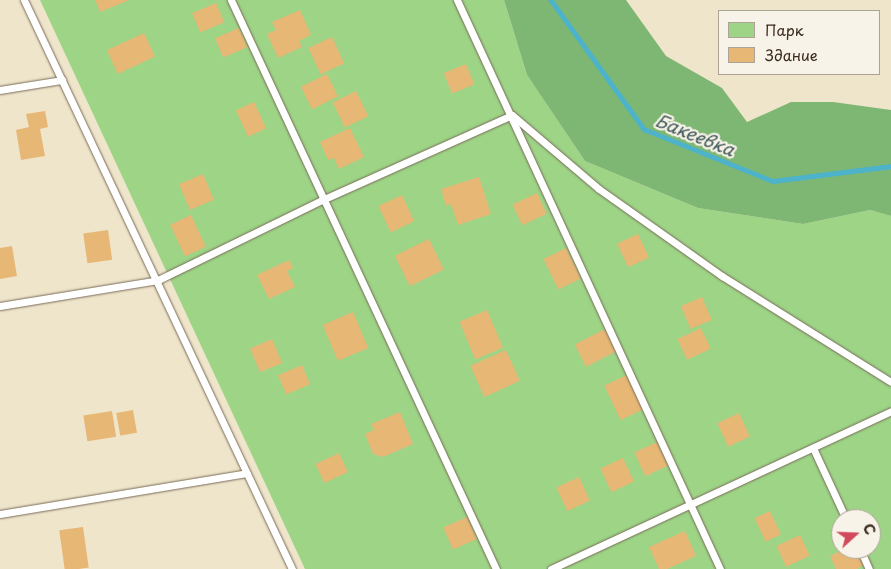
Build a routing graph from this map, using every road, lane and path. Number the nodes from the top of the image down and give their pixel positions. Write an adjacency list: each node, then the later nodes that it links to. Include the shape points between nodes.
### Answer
1 (24, 0): 4 (lane)
2 (231, 0): 7 (lane)
3 (457, 0): 6 (lane)
4 (62, 80): 5 (lane); 8 (lane)
5 (0, 90)
6 (512, 114): 7 (lane); 10 (lane, via 599,189 722,276); 14 (lane)
7 (322, 200): 8 (lane); 18 (lane)
8 (158, 280): 9 (lane); 13 (lane)
9 (0, 306)
10 (891, 382)
11 (891, 411): 12 (lane)
12 (813, 448): 14 (lane); 15 (lane)
13 (247, 473): 16 (lane); 17 (lane)
14 (690, 505): 19 (lane); 20 (lane)
15 (841, 509)
16 (0, 514)
17 (292, 569)
18 (496, 569)
19 (551, 569)
20 (720, 569)

